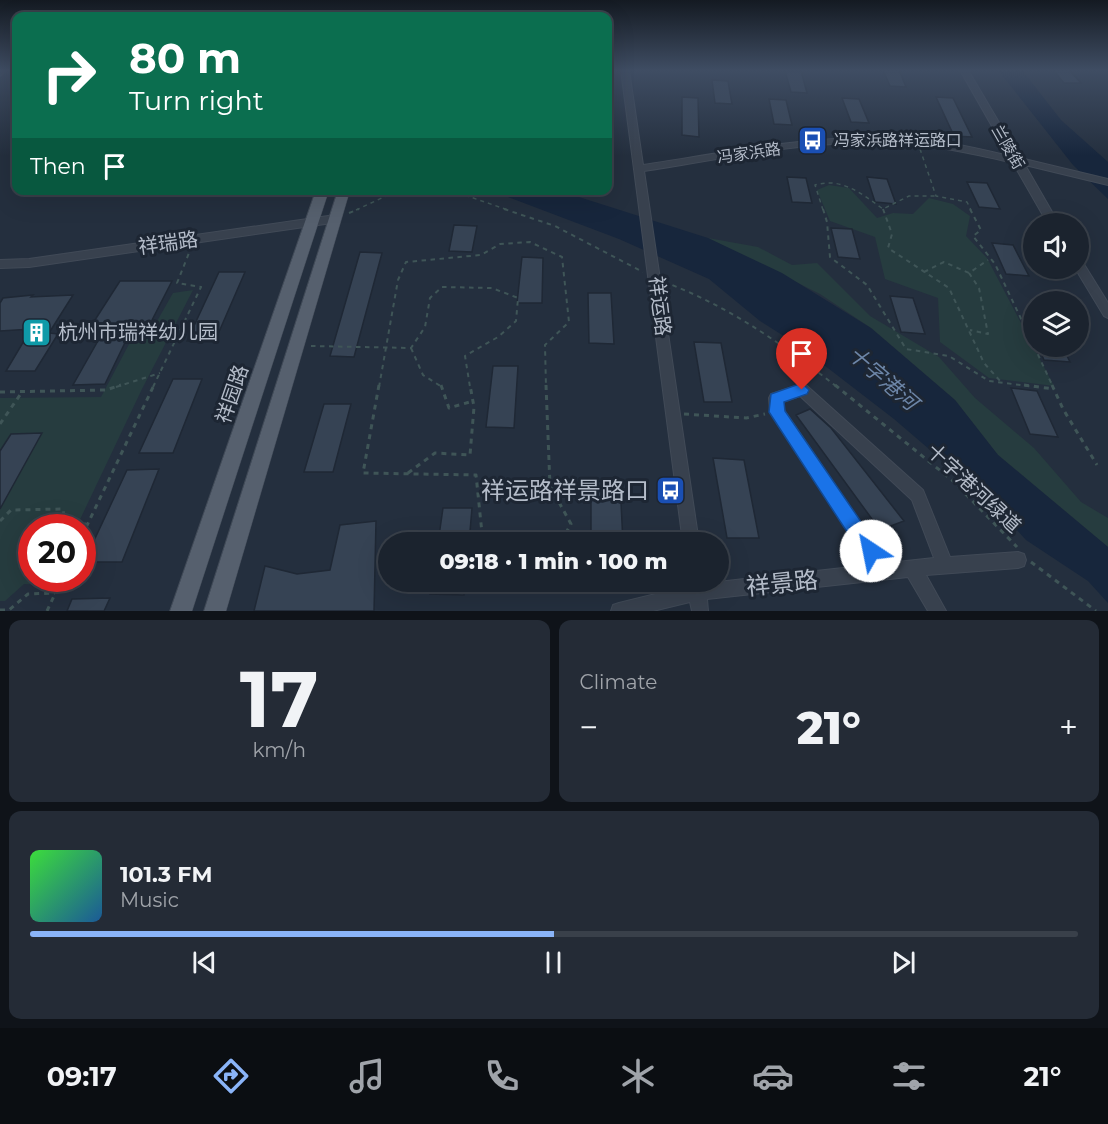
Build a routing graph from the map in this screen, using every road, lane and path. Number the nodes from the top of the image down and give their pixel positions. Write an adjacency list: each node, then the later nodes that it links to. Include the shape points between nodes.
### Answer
1 (629, 99): 5 (street, 祥运路)
2 (980, 99): 4 (street, 兰陵街)
3 (918, 144): 4 (street, 冯家浜路); 5 (street, 冯家浜路, via 886,140 814,144); 11 (path)
4 (1017, 162): 6 (street, 冯家浜路); 13 (street, 兰陵街)
5 (639, 169): 21 (street, 祥运路)
6 (1108, 182)
7 (321, 195): 15 (main road, 祥园路)
8 (342, 195): 14 (main road)
9 (388, 195): 14 (path)
10 (465, 195): 21 (path, 十字港河绿道, via 555,226)
11 (936, 196): 12 (path, via 909,196); 24 (path, via 967,202 981,230 973,236 995,264)
12 (883, 209): 19 (path, via 892,234 888,248); 31 (path, via 849,185 814,185 827,222 830,257 867,285 906,349 949,356 988,381)
13 (1047, 213)
14 (335, 219): 15 (street, 祥瑞路); 26 (main road)
15 (312, 223): 16 (street, 祥瑞路); 57 (main road, 祥园路)
16 (195, 240): 18 (street, 祥瑞路); 30 (path, via 177,283 201,287)
17 (988, 260): 20 (path)
18 (0, 264)
19 (924, 272): 20 (path, via 944,262); 25 (path, via 949,288)
20 (969, 273): 25 (path, via 979,288 988,334)
21 (656, 278): 37 (street, 祥运路); 47 (path, 十字港河绿道, via 698,294 782,345 828,379 953,481)
22 (1087, 279): 23 (street)
23 (1108, 313)
24 (1023, 323)
25 (969, 330): 31 (path, via 984,363)
26 (296, 346): 27 (path); 58 (main road)
27 (386, 346): 28 (path); 40 (path, via 363,473); 45 (path, via 398,280 406,262 481,255 500,244 530,242 562,257 569,322 544,345 550,486 571,524)
28 (411, 348): 35 (path, via 423,375 442,386 449,408); 35 (path, via 425,327 430,298 442,287 492,288 518,298 516,321 498,337 465,356)
29 (1039, 357): 32 (path)
30 (160, 373): 34 (path, via 106,390); 42 (path)
31 (1001, 382): 32 (path)
32 (1054, 389): 39 (path)
33 (0, 392): 34 (path)
34 (22, 392): 38 (path)
35 (473, 401): 40 (path, via 470,455 435,453)
36 (777, 412): 37 (path, via 746,418); 48 (street, via 776,398 802,390 843,427 918,495); 50 (street)
37 (674, 413): 46 (street, 祥运路)
38 (0, 424)
39 (1097, 465)
40 (406, 474): 44 (path, via 476,476)
41 (64, 514): 43 (path, via 63,509 11,510)
42 (93, 514)
43 (0, 521)
44 (482, 532)
45 (566, 532)
46 (690, 532)
47 (1023, 557): 48 (street, 祥景路); 62 (path, 十字港河绿道)
48 (945, 564): 49 (street, 祥景路)
49 (912, 568): 50 (street, 祥景路); 61 (street)
50 (884, 571): 51 (street, 祥景路)
51 (729, 584)
52 (681, 592): 59 (street, 祥景路)
53 (698, 592): 60 (street)
54 (55, 593): 55 (path, via 28,594 9,610); 56 (path)
55 (0, 610)
56 (47, 611)
57 (181, 611)
58 (215, 611)
59 (619, 611)
60 (700, 611)
61 (938, 611)
62 (1096, 611)

